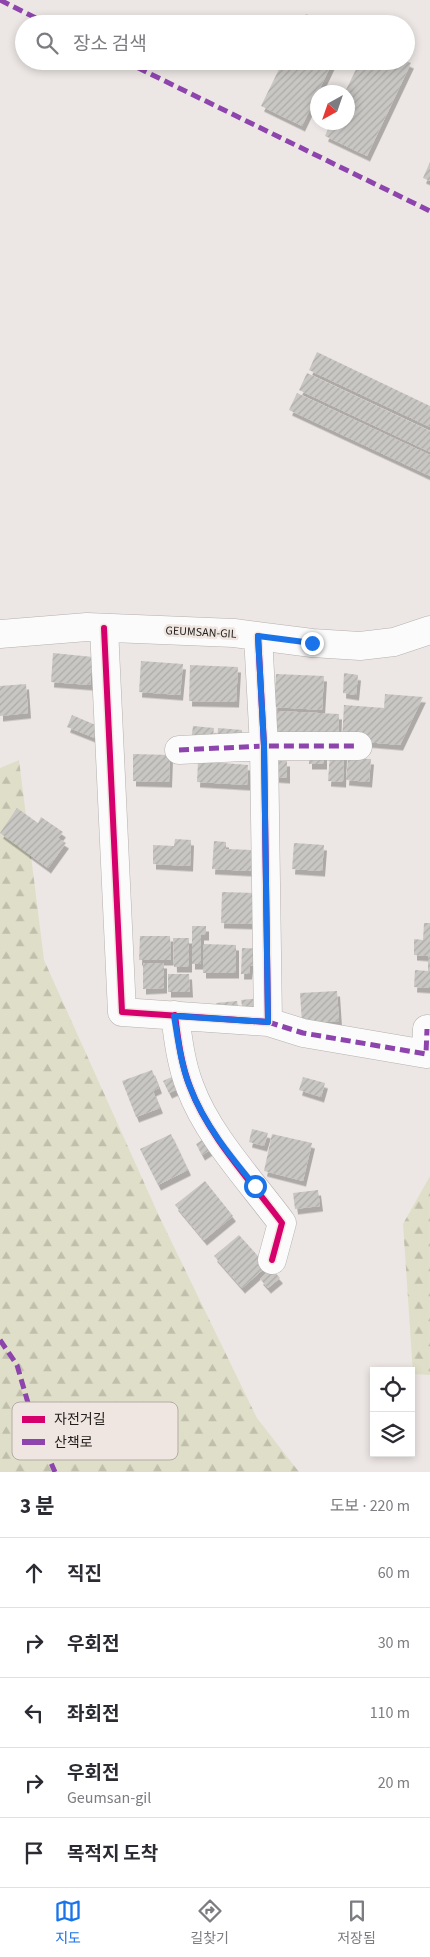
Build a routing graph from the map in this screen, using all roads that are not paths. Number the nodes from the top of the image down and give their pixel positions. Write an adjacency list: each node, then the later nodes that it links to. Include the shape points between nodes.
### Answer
1 (104, 628): 3 (street, GEUMSAN-GIL); 4 (street, GEUMSAN-GIL); 8 (street, via 122,1012)
2 (430, 630): 4 (street, GEUMSAN-GIL, via 394,642 360,646)
3 (0, 634)
4 (258, 636): 5 (street)
5 (264, 746): 6 (street); 7 (street); 9 (street)
6 (358, 746)
7 (179, 750)
8 (174, 1016): 9 (street); 11 (street, via 189,1086 200,1109 226,1151 282,1223)
9 (268, 1022): 10 (street, via 303,1033 426,1054)
10 (427, 1029)
11 (272, 1260)

